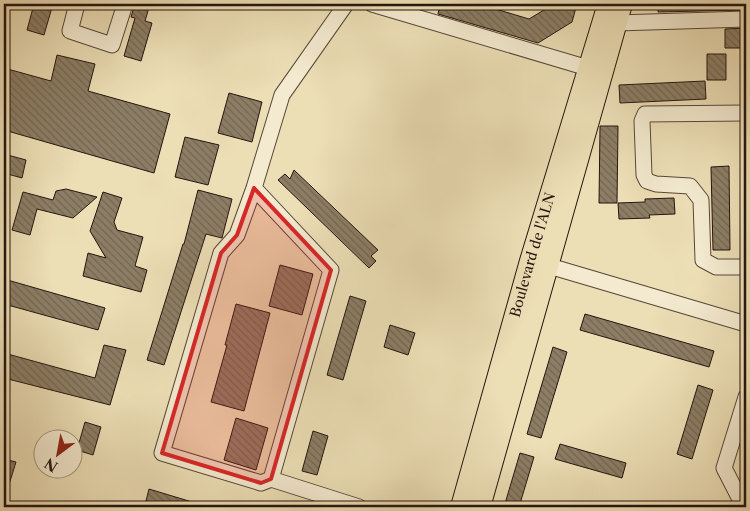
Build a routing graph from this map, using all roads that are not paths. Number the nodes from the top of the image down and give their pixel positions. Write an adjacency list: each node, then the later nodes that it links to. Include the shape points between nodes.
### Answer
1 (77, 4): 2 (street, via 70,31 112,45)
2 (125, 4)
3 (346, 4): 11 (street, via 282,95)
4 (372, 4): 9 (street)
5 (608, 4): 9 (main road, Boulevard de l'ALN)
6 (622, 4): 8 (main road, Boulevard de l'ALN)
7 (746, 20): 8 (street)
8 (617, 23): 12 (main road, Boulevard de l'ALN)
9 (588, 68): 12 (main road, Boulevard de l'ALN)
10 (746, 113): 13 (street, via 645,114 642,121 647,181 690,186 701,200 703,260 716,268)
11 (254, 188): 16 (street, via 331,270); 16 (street, via 237,235 221,253 162,453 261,483)
12 (539, 263): 14 (street); 18 (main road, Boulevard de l'ALN); 19 (main road, Boulevard de l'ALN)
13 (746, 267)
14 (746, 324)
15 (746, 397): 20 (street, via 724,468)
16 (271, 479): 17 (street)
17 (359, 507)
18 (461, 507)
19 (480, 507)
20 (744, 507)

